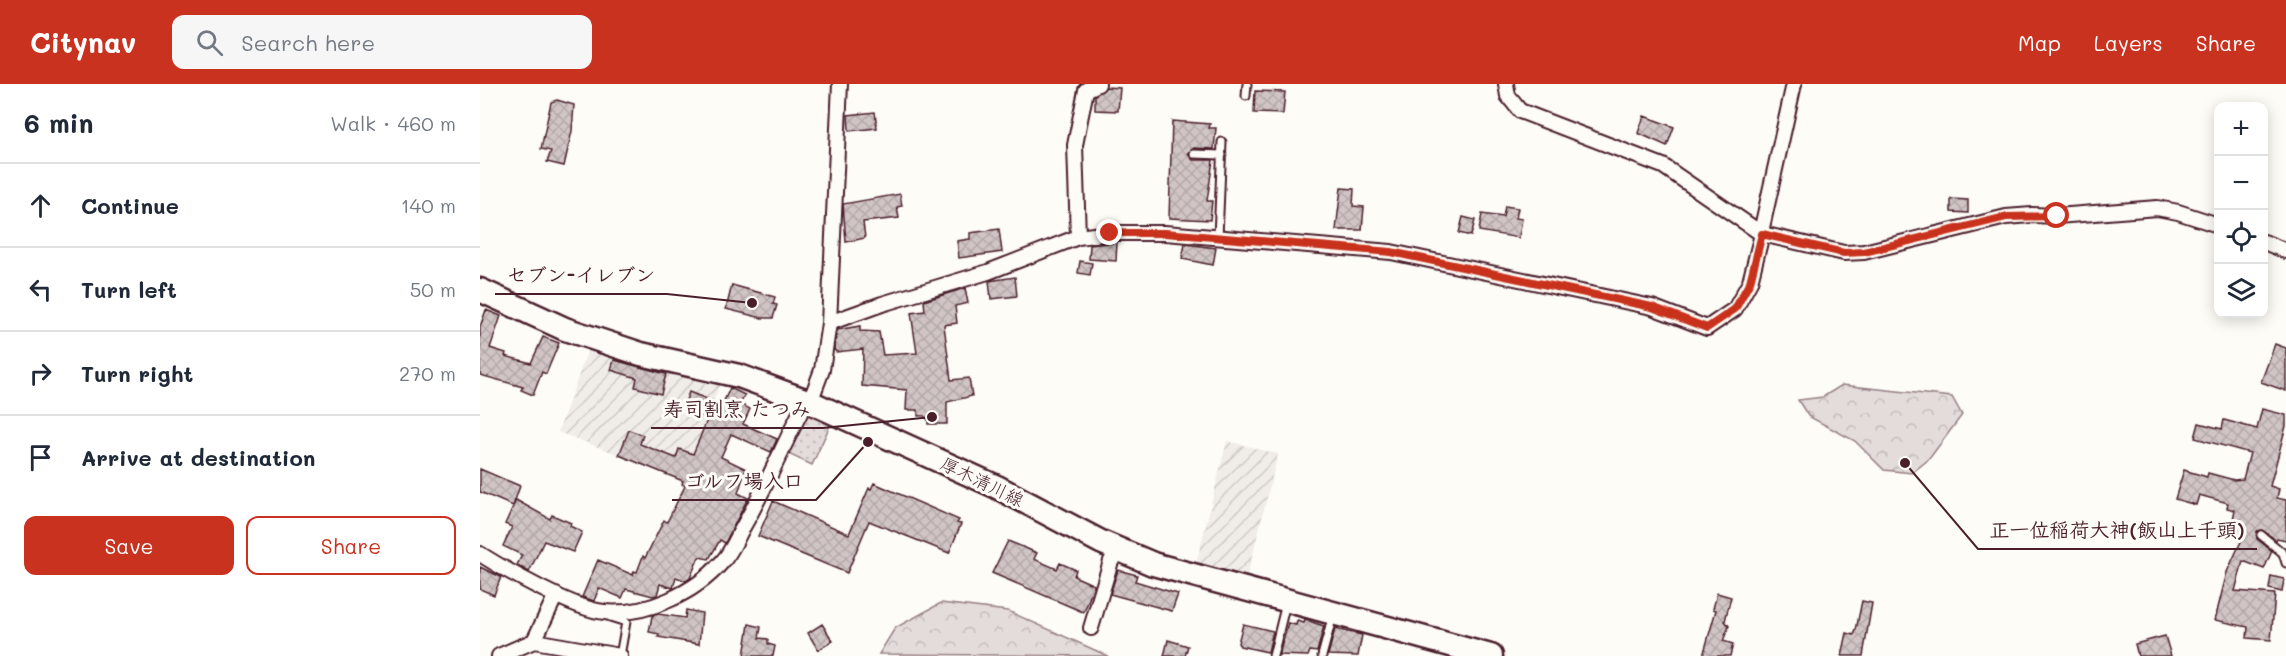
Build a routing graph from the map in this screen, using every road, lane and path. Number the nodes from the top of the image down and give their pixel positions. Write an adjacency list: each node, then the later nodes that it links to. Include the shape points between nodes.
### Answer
1 (840, 84): 17 (street)
2 (1098, 84): 12 (street, via 1086,90 1075,145)
3 (1247, 84): 6 (lane)
4 (1506, 84): 11 (street, via 1508,96 1520,111 1663,166)
5 (1794, 84): 11 (street)
6 (1246, 96)
7 (1222, 142): 9 (lane)
8 (1194, 154): 9 (lane)
9 (1222, 155): 13 (lane)
10 (2214, 224): 11 (street, via 2157,208 2015,217 1864,252 1844,253)
11 (1762, 233): 13 (street, via 1750,282 1735,309 1707,328 1652,307 1391,252)
12 (1078, 237): 13 (street, via 1110,233); 17 (street, via 988,272)
13 (1218, 237)
14 (2268, 244): 15 (street)
15 (2286, 251)
16 (480, 290): 18 (main road, 厚木清川線, via 565,329 641,354 739,376)
17 (829, 323): 18 (street, via 822,370)
18 (810, 402): 20 (main road, 厚木清川線, via 997,487); 25 (street, via 802,409 724,561 680,595 638,608)
19 (2261, 535): 22 (lane, via 2283,553)
20 (1121, 551): 24 (main road, 厚木清川線, via 1191,576); 27 (street, via 1111,561)
21 (480, 554): 23 (street)
22 (2286, 563)
23 (556, 595): 25 (street); 28 (street)
24 (1287, 602): 26 (main road, 厚木清川線); 31 (lane)
25 (602, 612): 30 (lane, via 626,622)
26 (1333, 615): 32 (lane); 33 (main road, 厚木清川線)
27 (1091, 628)
28 (534, 641): 29 (street); 30 (street)
29 (499, 656)
30 (620, 656)
31 (1273, 656)
32 (1322, 656)
33 (1491, 656)

